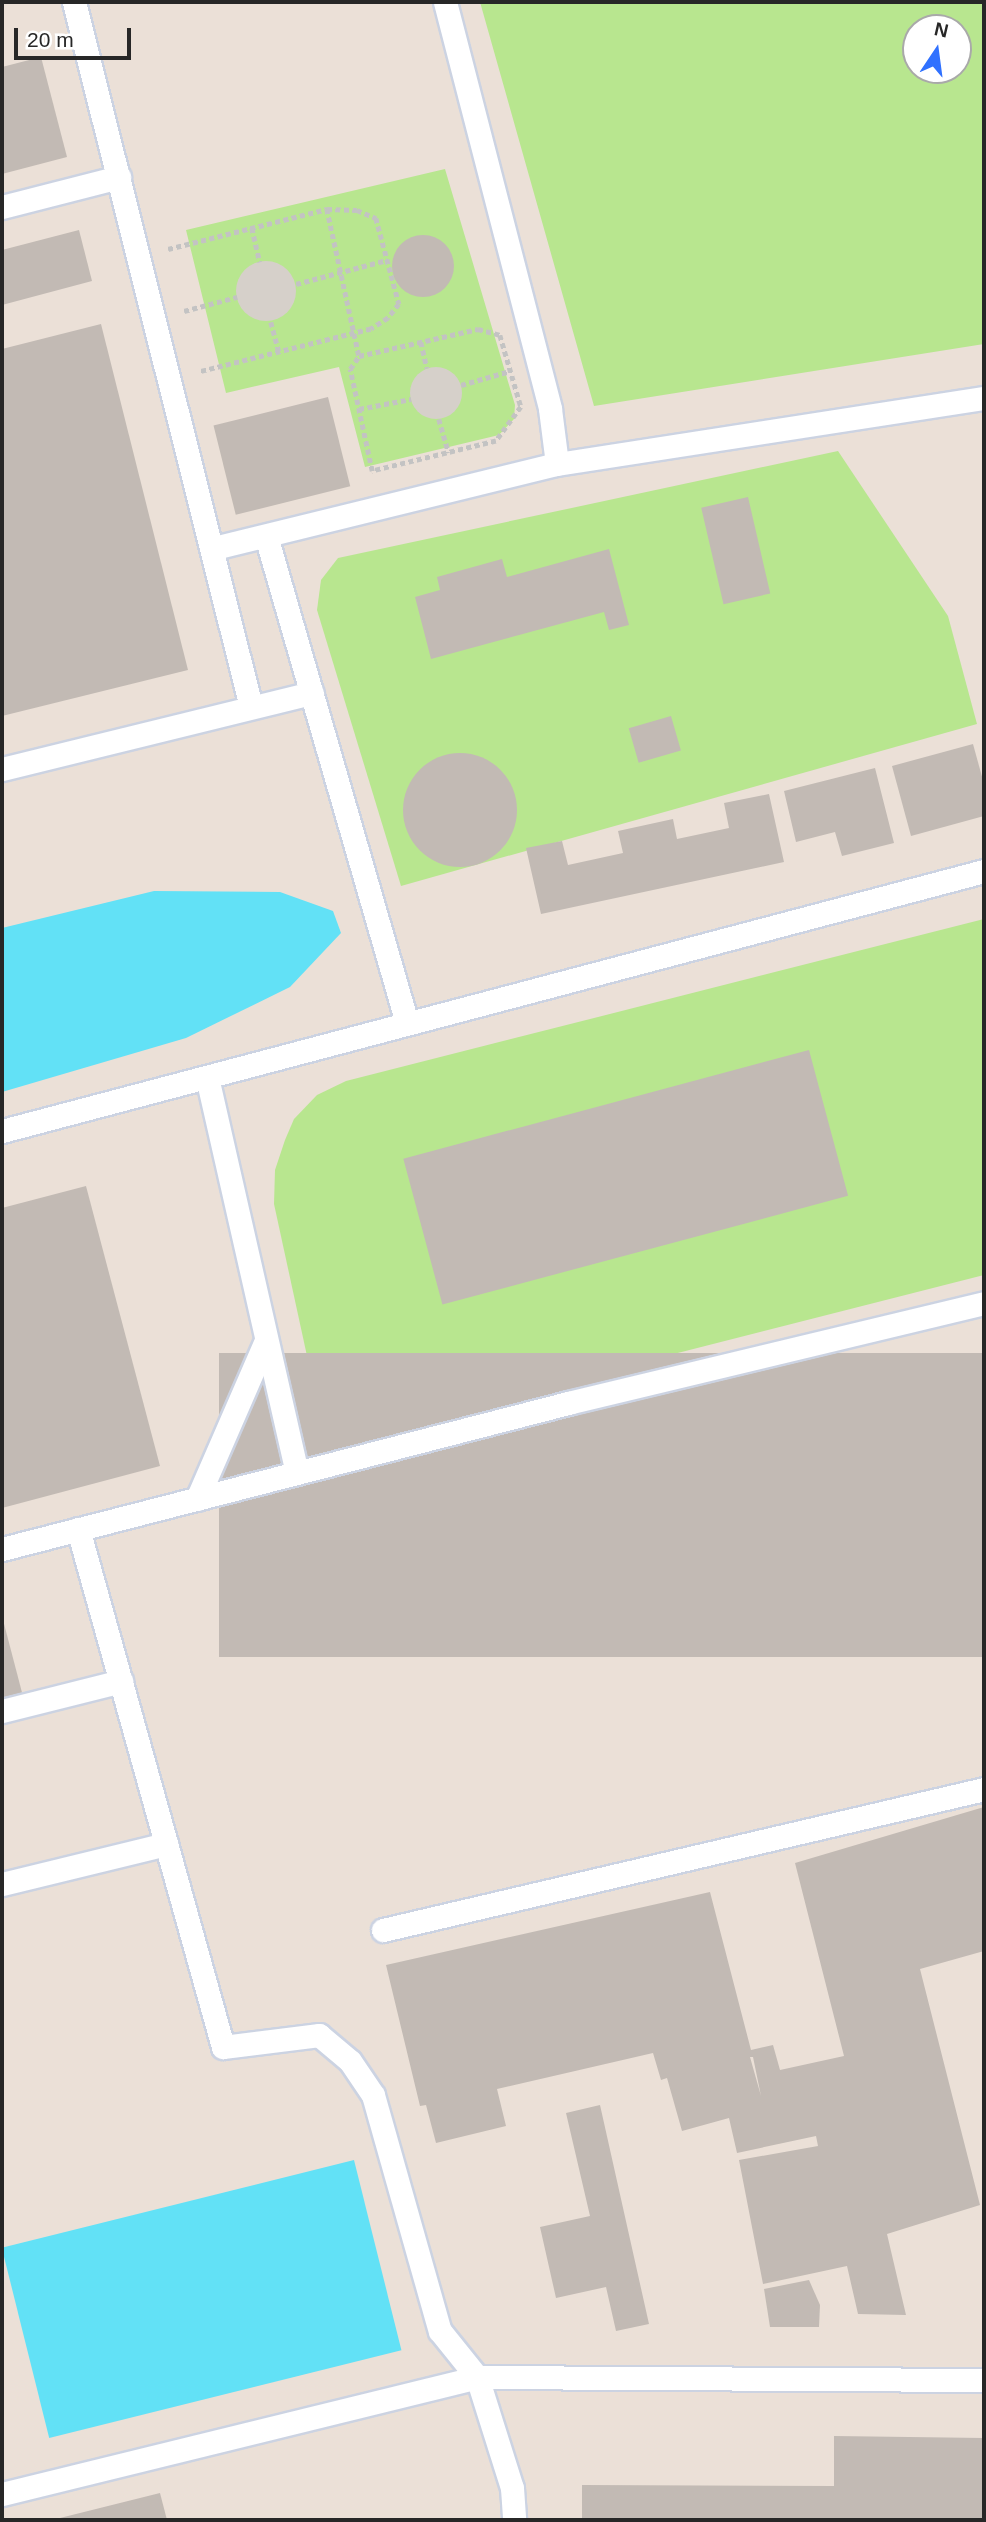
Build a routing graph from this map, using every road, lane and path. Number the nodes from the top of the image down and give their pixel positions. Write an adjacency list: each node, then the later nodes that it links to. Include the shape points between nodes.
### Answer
1 (74, 2): 3 (lane)
2 (445, 2): 28 (lane, via 550,409)
3 (119, 177): 4 (lane); 7 (lane)
4 (2, 207)
5 (327, 209): 6 (path); 8 (path, via 357,210 376,218); 10 (path)
6 (252, 228): 7 (path); 9 (path)
7 (139, 257): 13 (lane)
8 (387, 260): 10 (path); 15 (path, via 399,304 388,318)
9 (260, 262)
10 (341, 272): 11 (path); 15 (path)
11 (296, 284)
12 (237, 297): 13 (path)
13 (155, 319): 21 (lane)
14 (271, 322): 17 (path)
15 (355, 333): 17 (path); 18 (path)
16 (421, 342): 18 (path); 19 (path); 20 (path, via 478,329 500,335)
17 (279, 352): 21 (path)
18 (359, 356): 25 (path, via 350,369)
19 (428, 368)
20 (510, 372): 22 (path); 27 (path, via 521,407 496,441)
21 (171, 379): 30 (lane)
22 (461, 385)
23 (984, 398): 28 (lane)
24 (411, 399): 25 (path)
25 (359, 409): 27 (path, via 372,471)
26 (439, 419): 27 (path)
27 (449, 453)
28 (557, 464): 29 (lane)
29 (266, 536): 30 (lane); 31 (lane)
30 (214, 548): 32 (lane)
31 (312, 693): 32 (lane); 35 (lane)
32 (251, 707): 33 (lane)
33 (2, 769)
34 (984, 871): 35 (lane)
35 (407, 1023): 36 (lane)
36 (207, 1077): 37 (lane); 39 (lane)
37 (2, 1131)
38 (984, 1303): 40 (lane)
39 (266, 1340): 40 (lane); 41 (lane)
40 (297, 1473): 41 (lane)
41 (197, 1499): 42 (lane)
42 (78, 1529): 43 (lane); 44 (lane)
43 (2, 1549)
44 (121, 1681): 45 (lane); 47 (lane)
45 (2, 1711)
46 (984, 1789): 49 (lane)
47 (166, 1844): 48 (lane); 50 (lane, via 223,2047 319,2035 350,2061 373,2095 440,2331)
48 (2, 1884)
49 (383, 1930)
50 (477, 2377): 51 (lane); 52 (lane); 53 (lane, via 512,2488)
51 (984, 2380)
52 (2, 2494)
53 (514, 2520)

